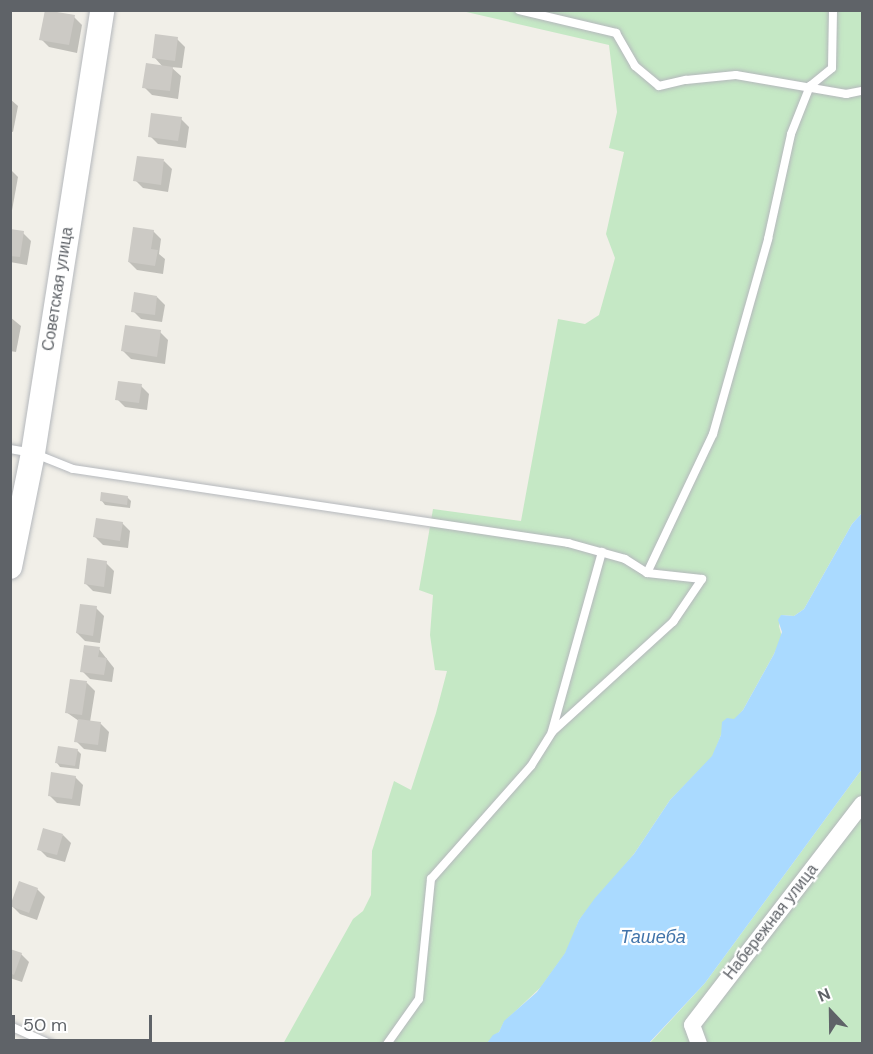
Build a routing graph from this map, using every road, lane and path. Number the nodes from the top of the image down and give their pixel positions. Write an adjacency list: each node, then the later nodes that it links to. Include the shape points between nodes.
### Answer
1 (102, 10): 6 (street, Советская улица)
2 (519, 10): 4 (lane, via 616,33 634,66 659,86 736,75)
3 (833, 10): 4 (lane, via 832,68)
4 (810, 86): 5 (lane, via 846,94); 9 (lane, via 791,134 768,239 713,434)
5 (862, 91)
6 (22, 451): 7 (lane, via 73,469 568,543); 8 (street, Советская улица)
7 (602, 552): 9 (lane, via 625,559); 10 (lane)
8 (11, 566)
9 (647, 573): 10 (lane, via 702,579 673,622)
10 (552, 732): 14 (lane, via 531,766 431,879 419,999)
11 (862, 804): 15 (street, Набережная улица, via 692,1025)
12 (10, 1026): 13 (lane)
13 (50, 1044)
14 (387, 1044)
15 (699, 1044)

